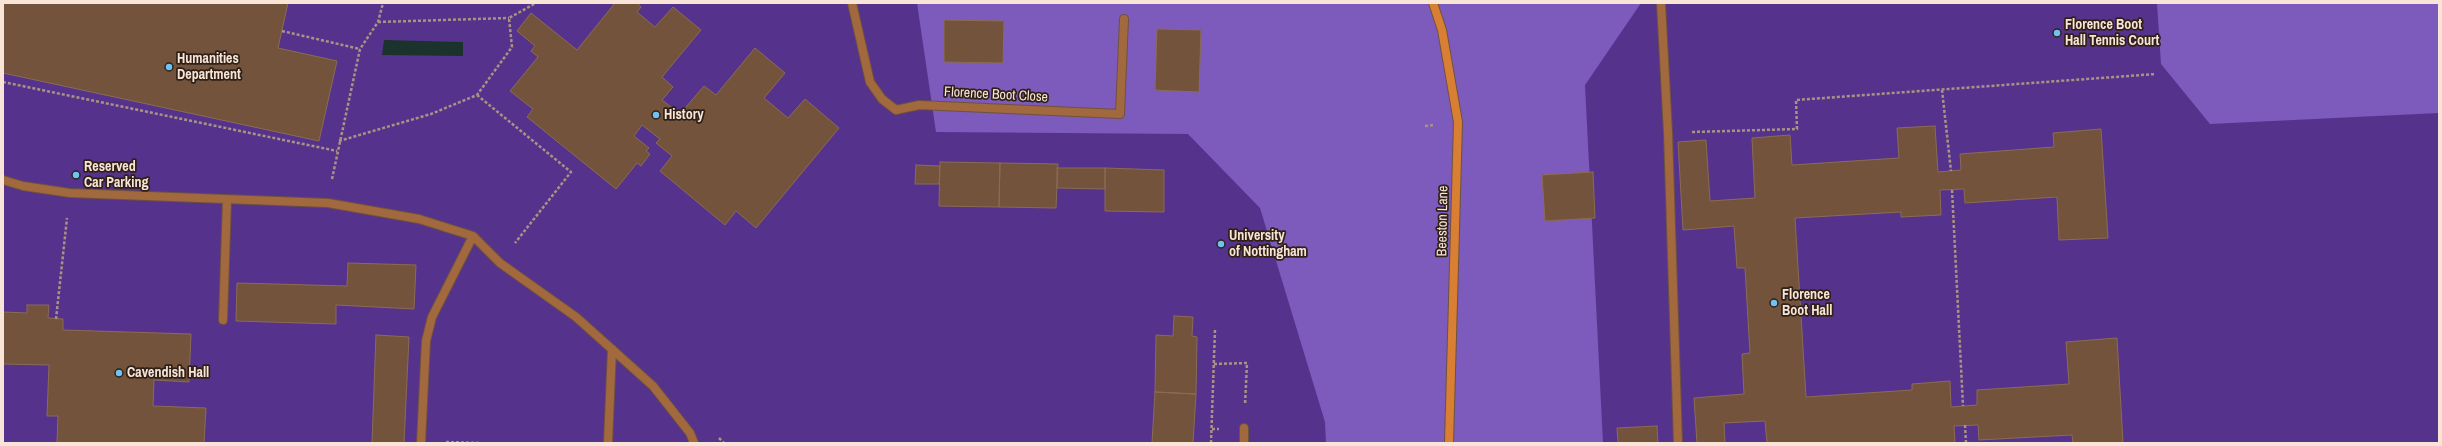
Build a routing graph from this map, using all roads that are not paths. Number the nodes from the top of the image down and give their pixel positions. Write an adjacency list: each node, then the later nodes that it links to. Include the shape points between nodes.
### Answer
1 (852, 3): 4 (lane, Florence Boot Close, via 870,82 882,99 896,110 919,105 1120,114)
2 (1433, 3): 15 (street, Beeston Lane, via 1442,30 1458,122)
3 (1661, 3): 16 (lane)
4 (1124, 19)
5 (3, 180): 6 (lane, via 23,186 70,193)
6 (227, 200): 7 (lane, via 328,203 419,219); 8 (lane)
7 (473, 236): 9 (lane, via 500,263 576,317); 11 (lane, via 432,318 426,341)
8 (223, 320)
9 (612, 349): 12 (lane); 13 (lane, via 653,386 690,433)
10 (1244, 428): 14 (lane)
11 (421, 442)
12 (608, 443)
13 (694, 443)
14 (1244, 443)
15 (1450, 443)
16 (1678, 443)

